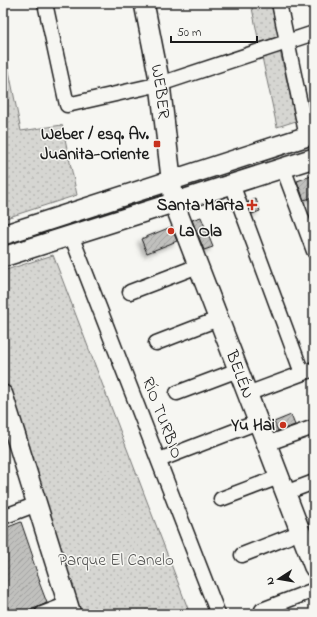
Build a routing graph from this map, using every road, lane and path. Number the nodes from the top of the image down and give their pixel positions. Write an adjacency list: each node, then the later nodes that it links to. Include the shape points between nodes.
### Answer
1 (45, 3): 6 (street, via 67,105)
2 (144, 3): 6 (street, WEBER)
3 (279, 3): 5 (street)
4 (314, 33): 5 (street)
5 (288, 42): 6 (street); 7 (street)
6 (160, 84): 10 (street, WEBER)
7 (310, 135): 10 (street)
8 (314, 158): 9 (street)
9 (283, 168): 11 (street); 15 (street)
10 (171, 180): 12 (street, BELÉN); 13 (street)
11 (232, 184): 12 (street); 22 (street)
12 (174, 203): 14 (street); 17 (street, BELÉN)
13 (3, 234)
14 (71, 235): 16 (street); 29 (street, RÍO TURBIO)
15 (314, 251)
16 (3, 257)
17 (198, 266): 18 (street); 19 (street, BELÉN)
18 (130, 292)
19 (218, 319): 20 (street); 21 (street, BELÉN)
20 (156, 343)
21 (238, 370): 23 (street); 24 (street, BELÉN)
22 (308, 371): 24 (street)
23 (177, 393)
24 (247, 394): 26 (street, BELÉN)
25 (3, 395): 33 (street)
26 (258, 422): 28 (street, BELÉN); 29 (street)
27 (314, 427): 28 (street)
28 (266, 444): 31 (street, BELÉN)
29 (159, 460): 42 (street, RÍO TURBIO)
30 (314, 482): 31 (street)
31 (282, 485): 32 (street); 35 (street, BELÉN)
32 (221, 499)
33 (37, 504): 34 (street); 39 (street)
34 (3, 517)
35 (307, 540): 36 (street); 37 (street, BELÉN)
36 (242, 555)
37 (314, 567)
38 (314, 590): 40 (street)
39 (69, 609): 41 (street)
40 (262, 610)
41 (42, 614)
42 (218, 614)

